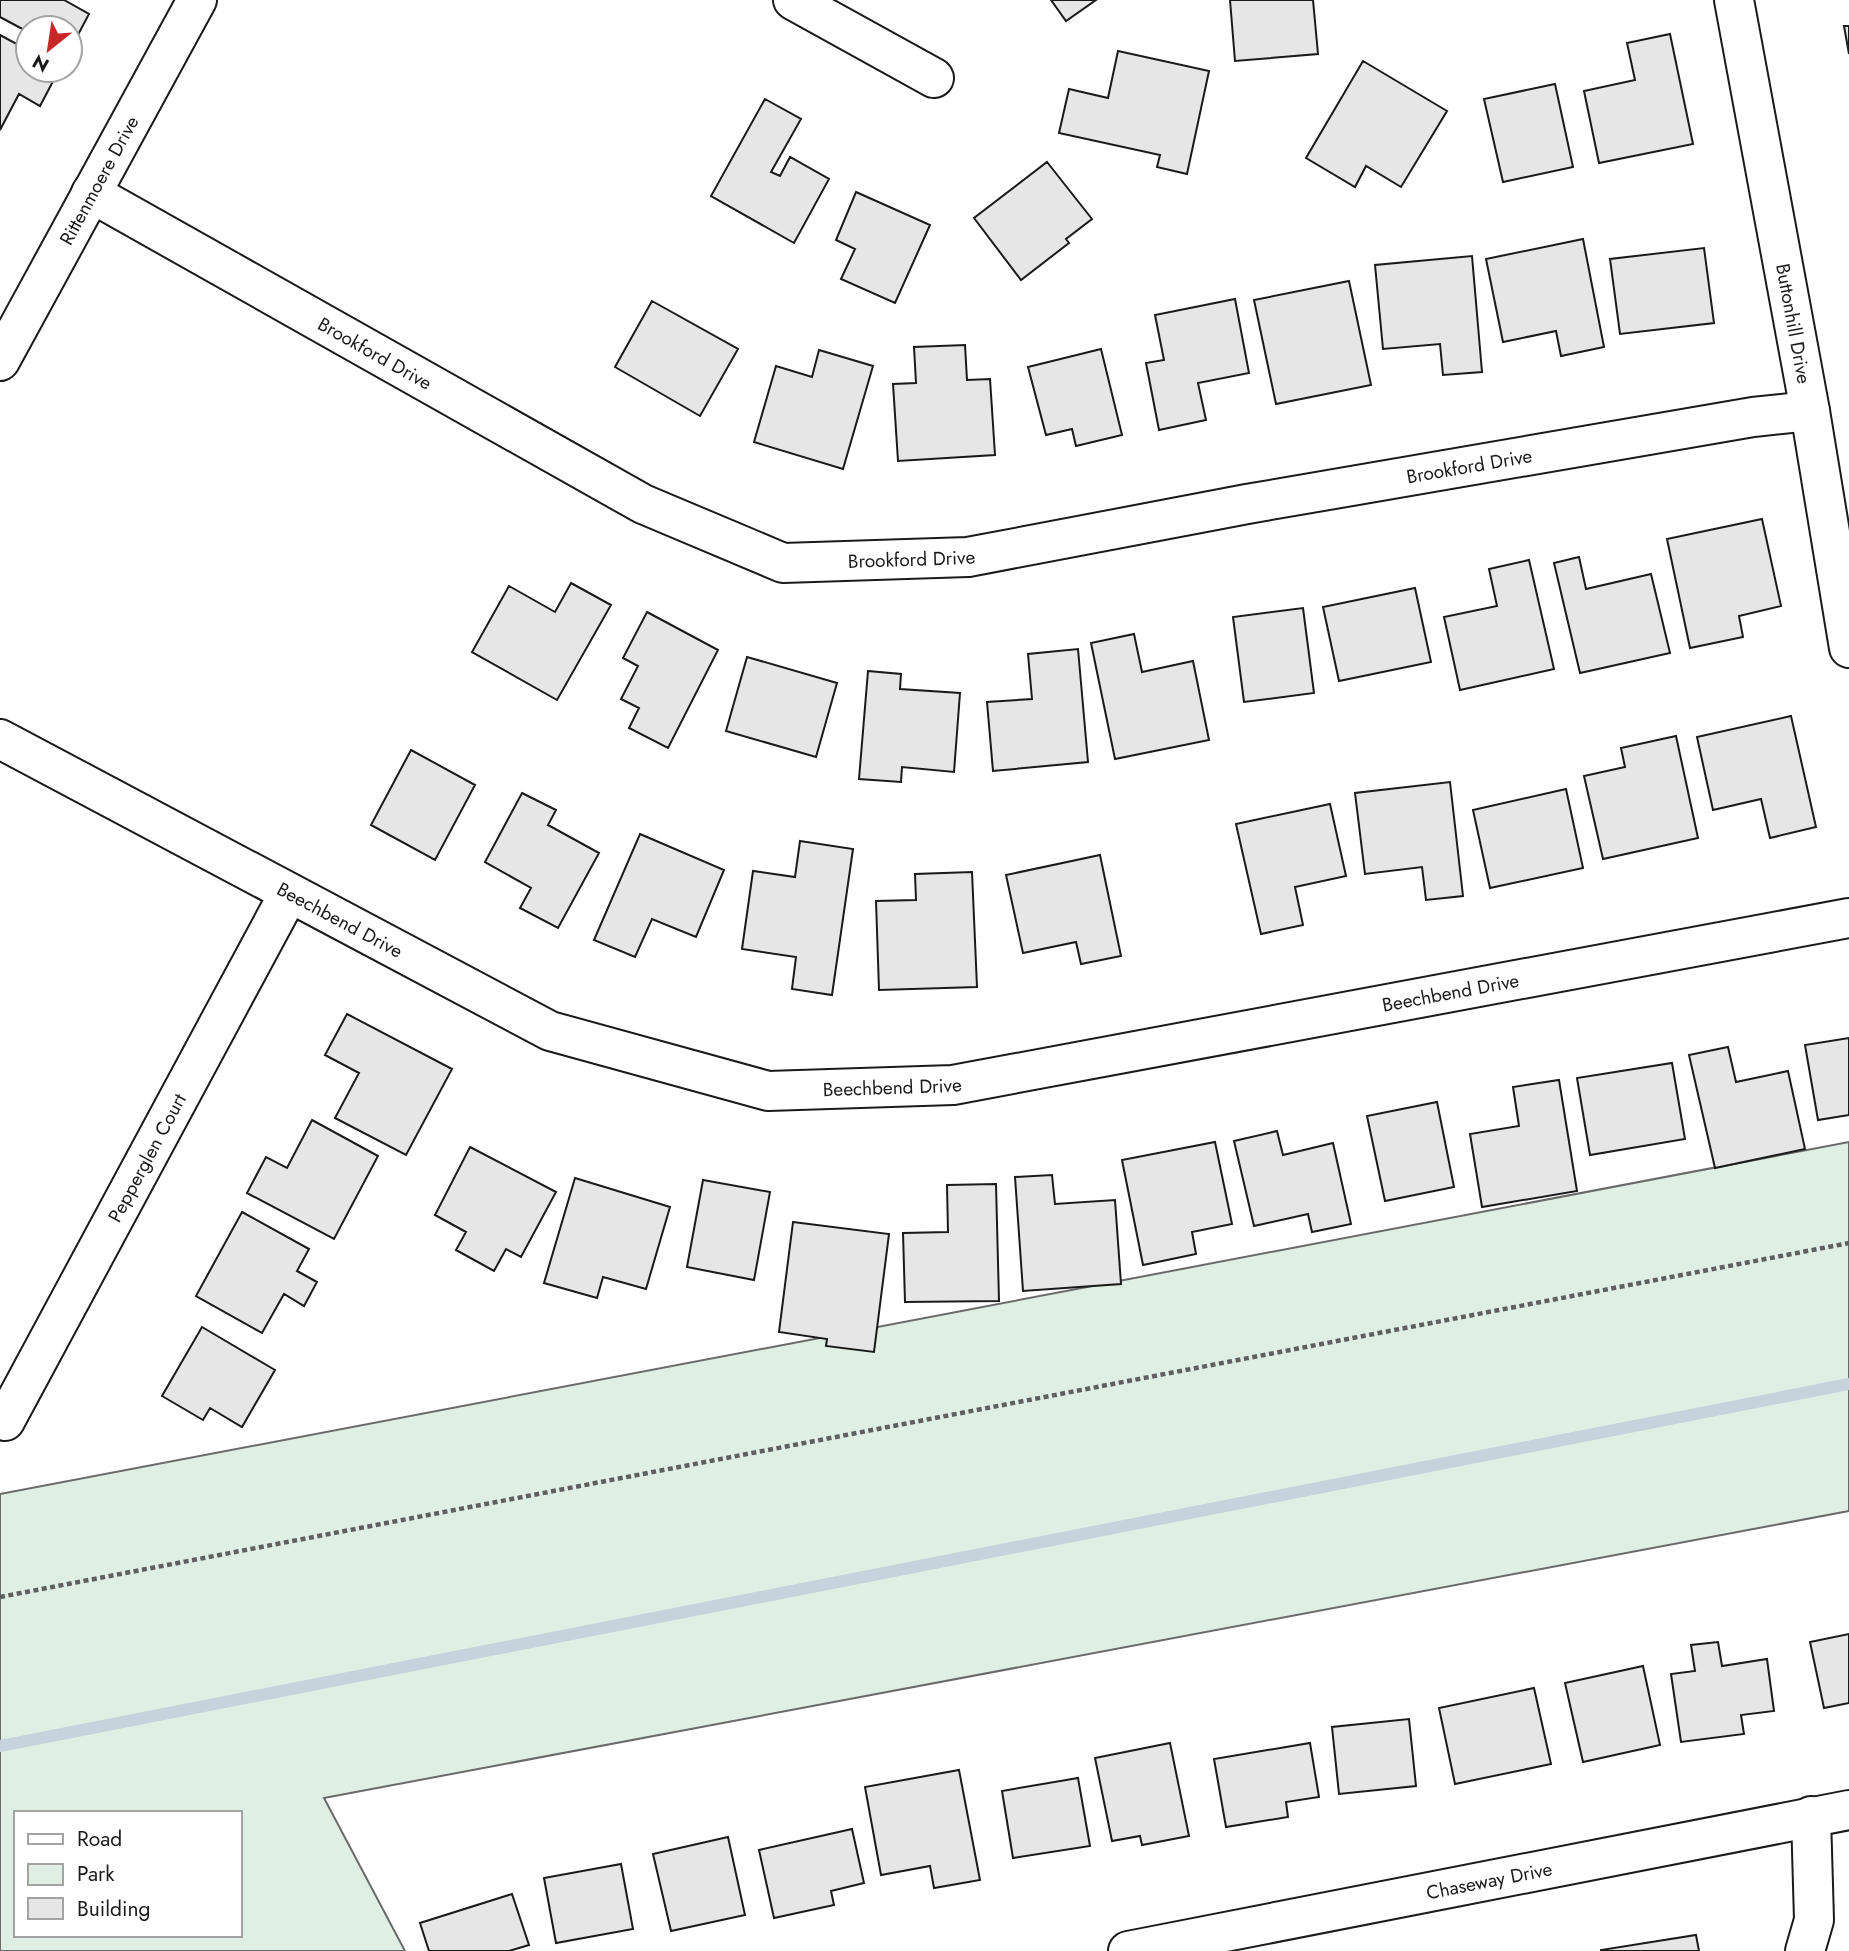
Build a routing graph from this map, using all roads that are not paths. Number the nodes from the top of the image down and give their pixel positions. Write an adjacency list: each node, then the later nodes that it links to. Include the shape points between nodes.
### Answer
1 (197, 0): 5 (street, Rittenmoere Drive)
2 (793, 0): 4 (street)
3 (1734, 0): 7 (street, Buttonhill Drive)
4 (934, 78)
5 (91, 194): 6 (street, Rittenmoere Drive); 7 (street, Brookford Drive, via 643,504 783,563 968,557 1247,504)
6 (0, 360)
7 (1810, 411): 8 (street, Buttonhill Drive)
8 (1849, 648)
9 (0, 739): 10 (street, Beechbend Drive)
10 (288, 894): 11 (street, Beechbend Drive, via 550,1031 768,1091 953,1085); 12 (street, Pepperglen Court)
11 (1849, 918)
12 (5, 1421)
13 (1849, 1810): 14 (street, Chaseway Drive)
14 (1811, 1816): 15 (street, Chaseway Drive); 16 (street, via 1814,1920)
15 (1128, 1951)
16 (1805, 1951)

